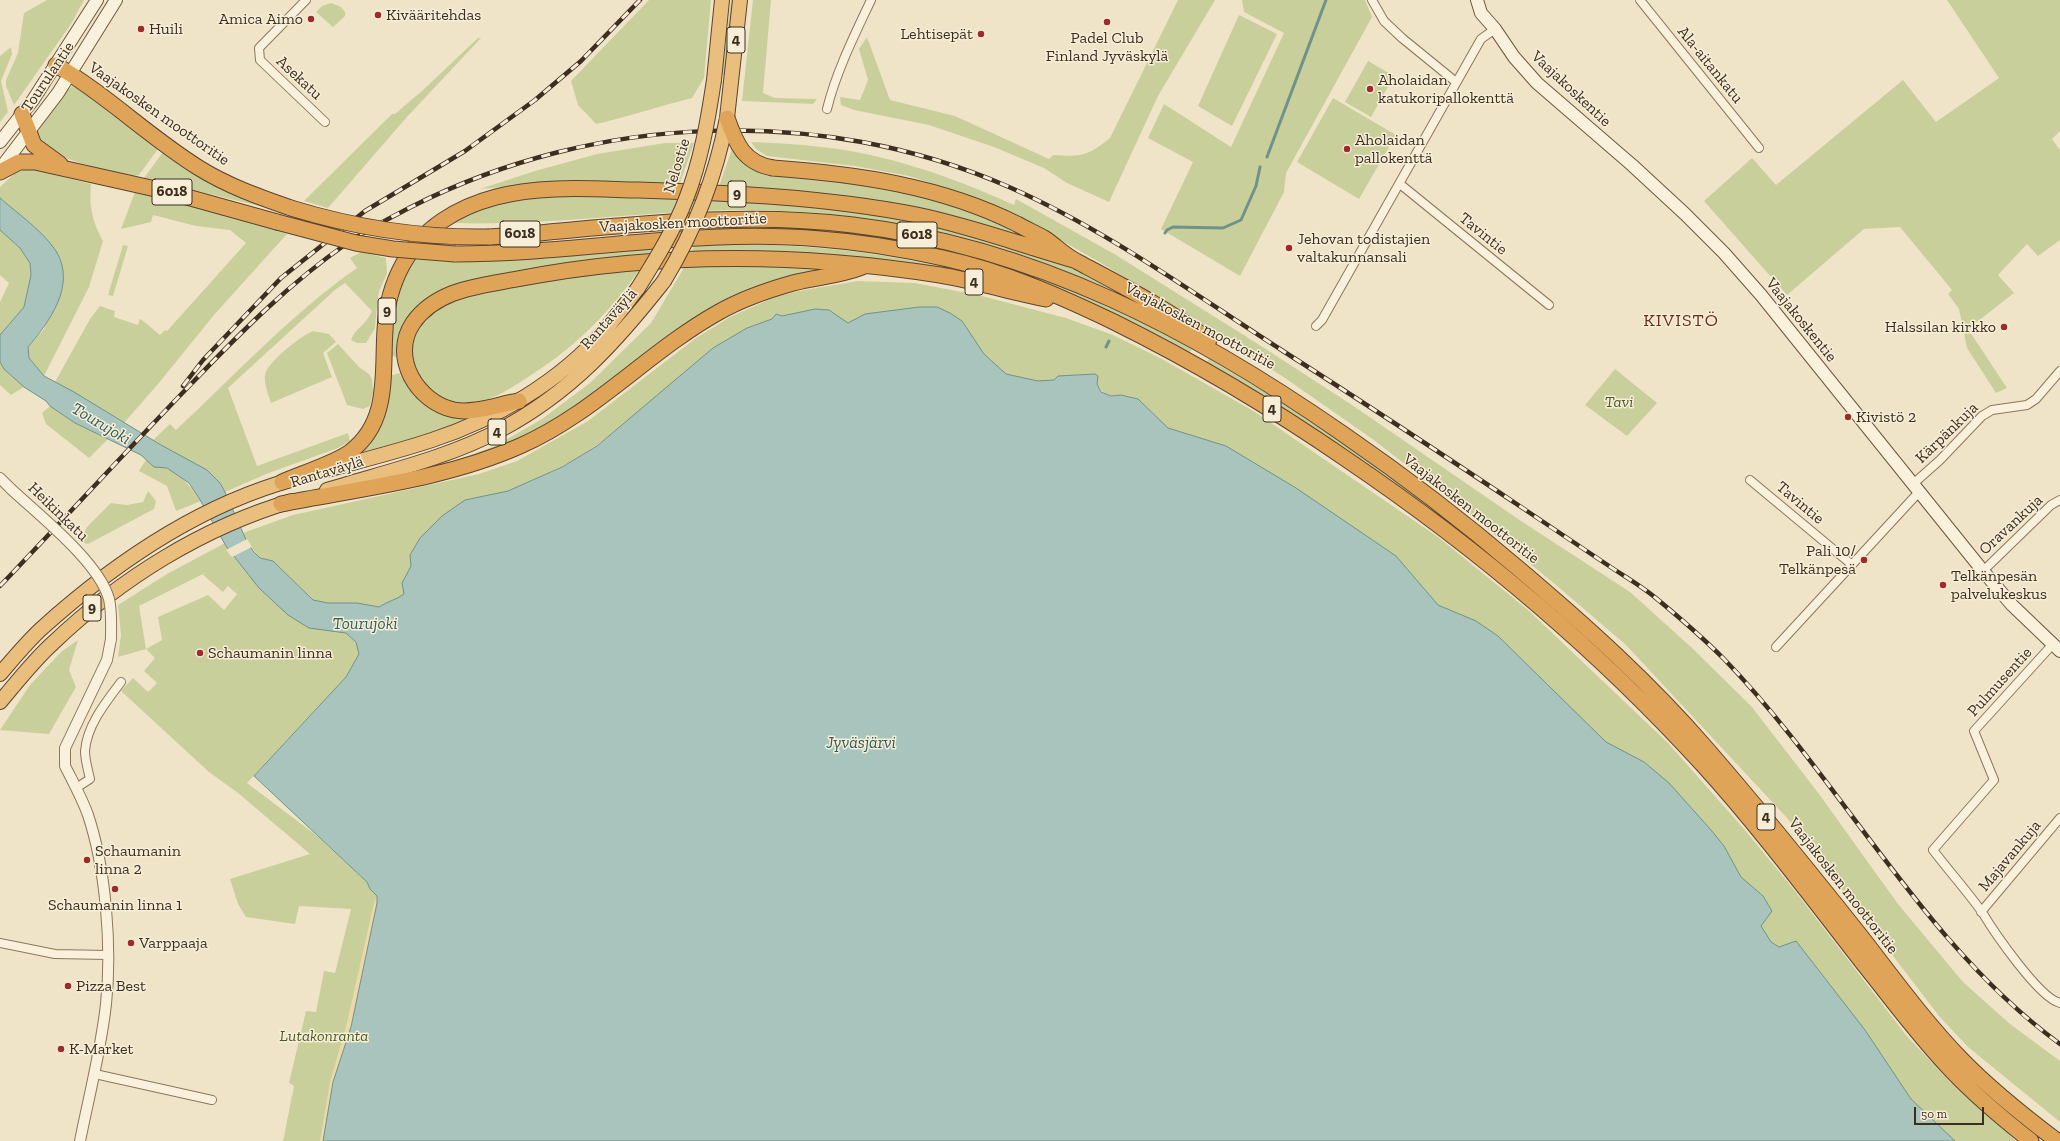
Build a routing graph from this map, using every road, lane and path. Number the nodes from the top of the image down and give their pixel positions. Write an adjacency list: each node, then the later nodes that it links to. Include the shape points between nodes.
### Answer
1 (97, 0): 12 (main road, Tourulantie)
2 (116, 0): 13 (main road, Tourulantie)
3 (306, 0): 18 (street, Asekatu, via 259,48 258,54 260,60)
4 (722, 0): 32 (highway, Nelostie / 4, bridge, via 707,126 686,199 662,250 638,288 603,331 577,356)
5 (740, 0): 17 (highway, 4)
6 (871, 0): 15 (street, via 830,96)
7 (1372, 0): 14 (street, via 1384,21 1397,34)
8 (1477, 0): 11 (main road, Vaajakoskentie, via 1481,13)
9 (1481, 0): 11 (main road, Vaajakoskentie, via 1489,9)
10 (1640, 0): 21 (street, Ala-aitankatu)
11 (1495, 29): 14 (street, via 1481,39); 36 (main road, Vaajakoskentie, via 1514,57 1537,83 1637,170 1724,253 1761,295)
12 (56, 65): 13 (highway, 6018); 16 (main road, Tourulantie)
13 (71, 74): 19 (main road, Tourulantie); 31 (highway, Vaajakosken moottoritie / 6018, bridge, via 199,168 229,184 326,219 394,232 456,237 489,237 736,218 796,219 894,231 977,249 1068,280 1148,317)
14 (1456, 82): 24 (street)
15 (827, 109)
16 (22, 114): 19 (highway); 20 (main road, Tourulantie)
17 (727, 118): 25 (highway, 4, bridge, via 744,154 757,164 907,185 988,211 1043,238); 38 (highway, Rantaväylä / 4, bridge, via 716,168 704,200 682,250 664,281 604,353 569,384 502,430 441,456)
18 (325, 122)
19 (29, 133): 22 (main road, Tourulantie); 23 (highway, via 34,145)
20 (0, 142)
21 (1759, 148)
22 (5, 166): 23 (highway, 6018, via 34,162)
23 (66, 168): 28 (highway, Vaajakosken moottoritie / 6018, bridge, via 169,192 356,243 393,249 455,254 548,251 736,235 820,239 887,247 944,258 1002,275)
24 (1400, 184): 27 (street, Tavintie); 29 (street, via 1322,320)
25 (1074, 260): 31 (highway, 4, via 1154,305 1206,338); 35 (highway, 9, via 981,231 921,216 870,206 810,199 616,190 534,190 494,198 456,213 428,231 415,244 404,261 396,277 387,310 383,390 377,417 365,439 347,454)
26 (865, 266): 28 (highway, 4, via 967,280); 32 (highway, 4, via 813,261 710,259 664,260 595,267 546,273 462,290 440,298 418,316 408,335 406,362 415,386 426,398 454,410 468,411); 38 (highway, 9, via 840,275 774,288 720,312 673,342 600,399 558,427 520,446 484,459 416,477)
27 (1549, 305)
28 (1081, 306): 55 (highway, Vaajakosken moottoritie / 4, via 1201,367 1304,429 1391,489 1521,590 1645,704 1705,768 1770,844 1904,1015 1951,1070 2004,1120)
29 (1316, 326)
30 (2060, 371): 36 (street, Kärpänkuja, via 2036,399 2027,405 1992,410 1982,416)
31 (1254, 374): 56 (highway, Vaajakosken moottoritie / 4, via 1301,404 1417,487 1490,544 1617,655 1701,743 1779,833 1914,1004 1962,1060 2013,1107)
32 (519, 401): 35 (highway, Rantaväylä / 9, via 480,421 432,440)
33 (0, 478): 46 (street, Heikinkatu, bridge, via 79,553 93,570 108,598 111,639 107,660 65,748 65,766)
34 (1750, 480): 39 (street, Tavintie)
35 (282, 482): 43 (highway, Rantaväylä / 9, via 196,518 138,553 82,594 40,630)
36 (1916, 488): 39 (street, Kärpänkuja); 40 (main road, Vaajakoskentie)
37 (2060, 500): 40 (street, Oravankuja, via 2051,505)
38 (281, 504): 45 (highway, Rantaväylä / 9, via 203,536 143,572 91,609 52,644)
39 (1851, 564): 41 (street, Kärpänkuja)
40 (1982, 571): 42 (main road, Vaajakoskentie)
41 (1776, 647)
42 (2056, 648): 48 (street, Pulmusentie, via 1974,731 1994,780 1933,850)
43 (0, 674)
44 (122, 682): 46 (street, via 104,704 87,737 85,752 90,779)
45 (0, 702)
46 (76, 788): 50 (street, Heikinkatu, via 88,816 101,873)
47 (2060, 818): 48 (street, Majavankuja)
48 (1981, 912): 51 (street, via 2011,956 2047,996)
49 (0, 943): 50 (street, via 55,954)
50 (108, 955): 52 (street, Heikinkatu, via 106,1005)
51 (2060, 1003)
52 (94, 1074): 53 (street); 54 (street, Heikinkatu)
53 (212, 1100)
54 (80, 1141)
55 (2031, 1141)
56 (2057, 1141)

